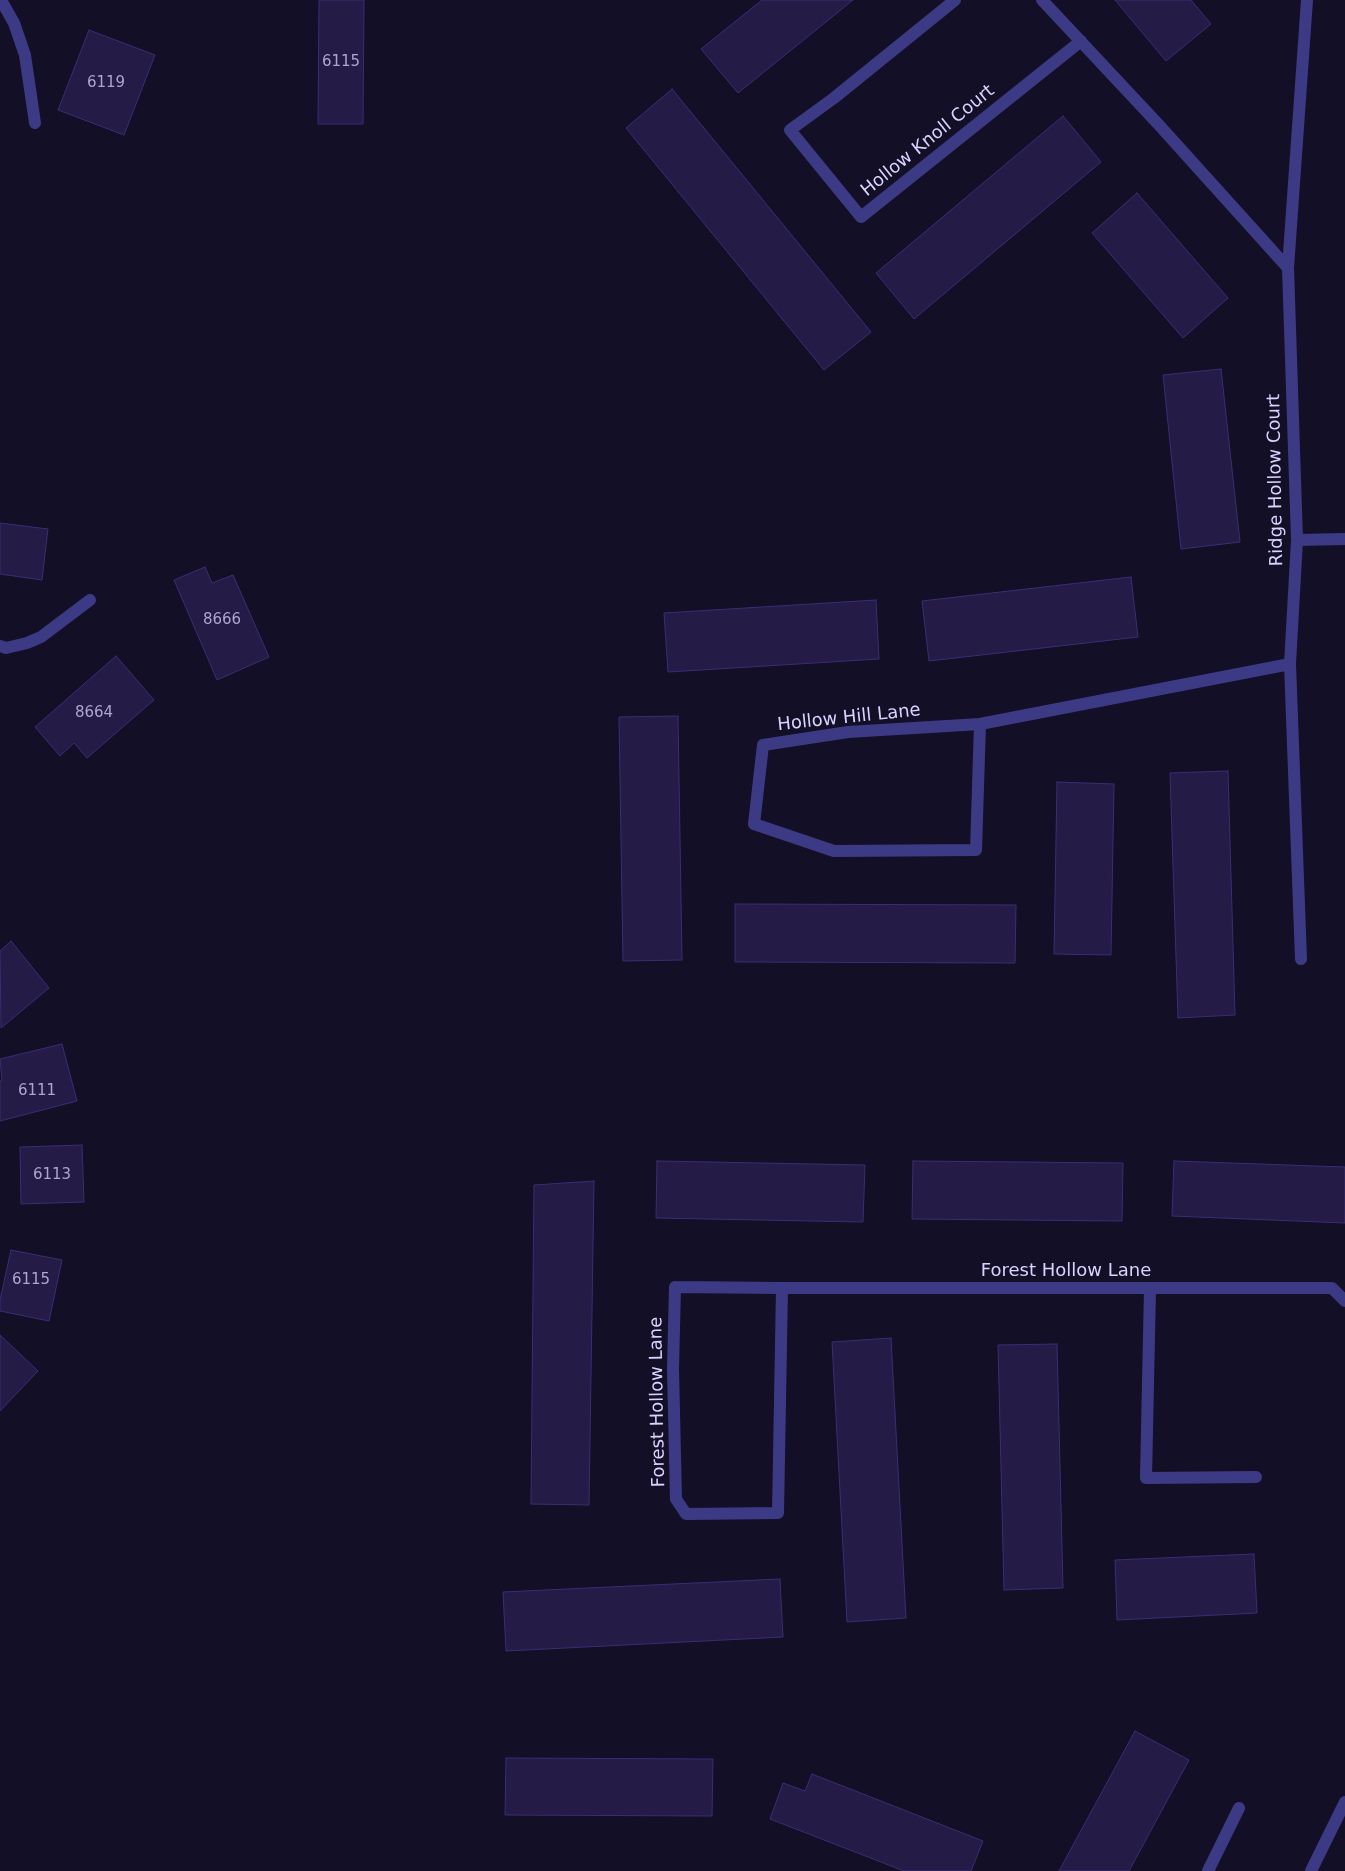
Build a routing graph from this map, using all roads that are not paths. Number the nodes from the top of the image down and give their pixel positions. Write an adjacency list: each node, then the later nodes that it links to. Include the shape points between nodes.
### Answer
1 (1, 0): 6 (street, via 14,23 25,55)
2 (955, 0): 5 (street, Hollow Knoll Court, via 790,130 861,217)
3 (1042, 0): 5 (street)
4 (1307, 0): 7 (street, Ridge Hollow Court)
5 (1080, 41): 7 (street)
6 (35, 123)
7 (1288, 268): 9 (street, Ridge Hollow Court)
8 (1345, 539): 9 (street)
9 (1297, 540): 12 (street, Ridge Hollow Court)
10 (90, 600): 11 (street, via 41,637 6,648)
11 (0, 646)
12 (1290, 664): 13 (street, Hollow Hill Lane); 14 (street, Ridge Hollow Court)
13 (980, 724): 13 (street, Hollow Hill Lane, via 848,732 763,745 754,824 834,851 976,850)
14 (1301, 959)
15 (782, 1288): 15 (street, Forest Hollow Lane, via 675,1287 676,1499 686,1514 778,1513); 16 (street, Forest Hollow Lane)
16 (1150, 1289): 17 (street, Forest Hollow Lane, via 1332,1288); 18 (street, via 1146,1478)
17 (1345, 1301)
18 (1256, 1477)
19 (1345, 1802): 22 (street)
20 (1239, 1808): 21 (street)
21 (1208, 1871)
22 (1311, 1871)

